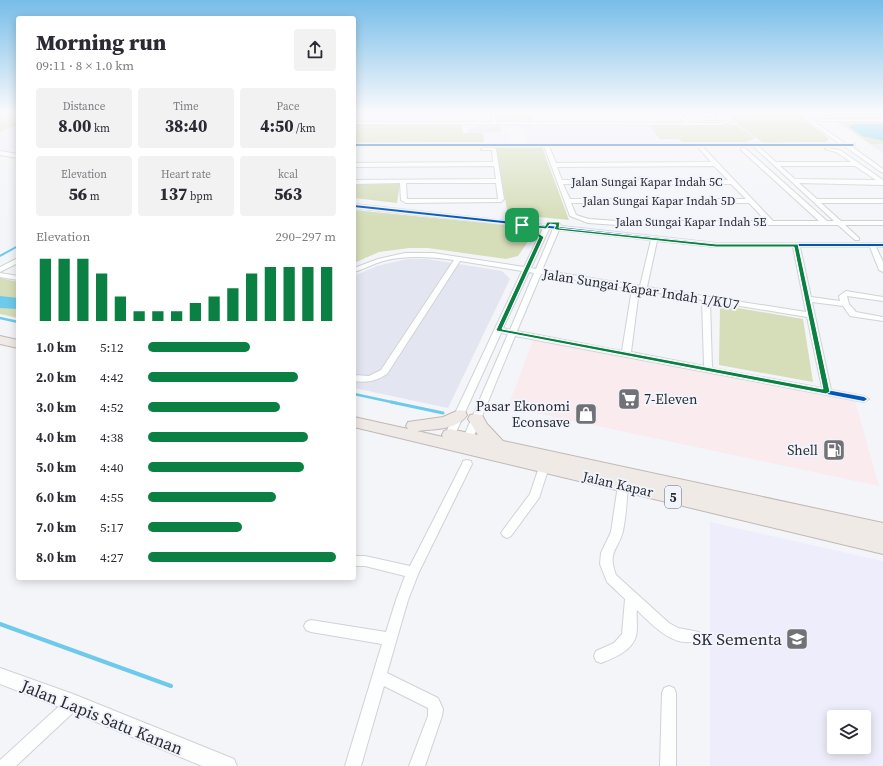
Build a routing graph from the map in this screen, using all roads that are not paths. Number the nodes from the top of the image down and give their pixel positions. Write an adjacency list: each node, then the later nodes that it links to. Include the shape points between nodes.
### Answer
1 (412, 149): 12 (street)
2 (493, 149): 16 (street)
3 (548, 149): 21 (street, Jalan Sungai Kapar Indah 5E)
4 (702, 149): 17 (street)
5 (738, 149): 6 (street)
6 (743, 149): 38 (street)
7 (758, 149): 18 (street)
8 (834, 149): 19 (street)
9 (841, 149): 13 (street)
10 (851, 149): 13 (street)
11 (859, 149): 22 (street)
12 (356, 150)
13 (855, 151): 23 (street)
14 (0, 155): 15 (street)
15 (16, 159)
16 (496, 164): 20 (street); 27 (street)
17 (717, 164): 21 (street); 29 (street)
18 (775, 164): 19 (street); 24 (street)
19 (856, 164): 30 (street)
20 (356, 165)
21 (554, 165): 28 (street, Jalan Sungai Kapar Indah 5E)
22 (883, 165)
23 (883, 171)
24 (794, 181): 30 (street); 34 (street)
25 (356, 182): 26 (street)
26 (403, 182): 27 (street); 27 (street, via 406,201 495,201 501,199)
27 (499, 182)
28 (560, 182): 29 (street, Jalan Sungai Kapar Indah 5C); 32 (street, Jalan Sungai Kapar Indah 5E)
29 (733, 182): 33 (street)
30 (882, 182)
31 (356, 201): 42 (street)
32 (567, 201): 33 (street, Jalan Sungai Kapar Indah 5D); 37 (street, Jalan Sungai Kapar Indah 5E, via 573,216 600,222)
33 (751, 201): 37 (street)
34 (815, 201): 35 (street); 39 (street)
35 (883, 201)
36 (356, 206): 41 (street)
37 (770, 222): 38 (street, Jalan Sungai Kapar Indah 5E)
38 (824, 222): 39 (street, Jalan Sungai Kapar Indah 5E)
39 (839, 222): 40 (street, Jalan Sungai Kapar Indah 5E); 48 (street)
40 (883, 223)
41 (522, 225): 42 (street); 45 (street)
42 (547, 225): 43 (street); 45 (street)
43 (558, 226): 44 (street); 46 (street); 48 (street, via 711,239)
44 (576, 231): 46 (street); 47 (street)
45 (542, 237): 57 (street)
46 (553, 238): 59 (street)
47 (654, 239): 52 (street, via 716,245); 62 (street)
48 (857, 239): 49 (street)
49 (883, 239)
50 (872, 245): 51 (street); 52 (street); 58 (street)
51 (883, 245)
52 (797, 248): 64 (street)
53 (458, 259): 55 (street, Jalan Sungai Kapar Indah 1/KU7, via 432,255 405,255 380,260); 57 (street, Jalan Sungai Kapar Indah 1/KU7); 77 (street, via 384,372 366,381)
54 (16, 261): 56 (street)
55 (356, 269)
56 (0, 270)
57 (526, 270): 59 (street, Jalan Sungai Kapar Indah 1/KU7); 69 (street)
58 (883, 270)
59 (538, 272): 62 (street, Jalan Sungai Kapar Indah 1/KU7); 71 (street)
60 (0, 275): 61 (street)
61 (16, 278)
62 (639, 289): 63 (street, Jalan Sungai Kapar Indah 1/KU7); 75 (street)
63 (706, 299): 67 (street, Jalan Sungai Kapar Indah 1/KU7); 76 (street)
64 (807, 299): 66 (street); 67 (street)
65 (883, 299): 66 (street, via 846,293 843,296)
66 (845, 304): 68 (street, via 853,314)
67 (811, 315): 78 (street)
68 (883, 319)
69 (499, 330): 71 (street); 81 (street)
70 (0, 331): 72 (highway)
71 (512, 332): 75 (street); 82 (street)
72 (16, 335)
73 (0, 340): 74 (highway)
74 (16, 344)
75 (626, 354): 76 (street)
76 (708, 370): 78 (street)
77 (356, 378)
78 (826, 392): 79 (street)
79 (864, 399)
80 (356, 412): 84 (highway, Jalan Kapar / 5)
81 (459, 416): 84 (highway, via 446,422); 85 (street)
82 (476, 419): 86 (highway); 87 (street)
83 (356, 422): 85 (highway, Jalan Kapar / 5)
84 (414, 426): 85 (highway, Jalan Kapar / 5)
85 (448, 439): 87 (highway, Jalan Kapar / 5)
86 (497, 445): 87 (highway, Jalan Kapar / 5); 90 (highway, Jalan Kapar / 5)
87 (466, 450): 88 (highway, Jalan Kapar / 5); 94 (street)
88 (544, 467): 89 (highway, Jalan Kapar / 5); 91 (street, via 535,495)
89 (623, 485): 92 (highway, Jalan Kapar / 5); 95 (street, via 617,532 607,553 606,564 611,578)
90 (883, 531)
91 (507, 533)
92 (883, 546)
93 (356, 561): 94 (street)
94 (413, 572): 98 (street)
95 (631, 598): 97 (street, via 664,627 676,634); 99 (street, via 629,636 619,648)
96 (311, 626): 98 (street)
97 (694, 636)
98 (391, 639): 101 (street)
99 (601, 656)
100 (0, 676): 103 (street, Jalan Lapis Satu Kanan)
101 (380, 677): 106 (street); 107 (street, via 433,703 436,709)
102 (669, 693): 108 (street)
103 (73, 703): 104 (street); 105 (street, Jalan Lapis Satu Kanan)
104 (5, 766)
105 (227, 766)
106 (353, 766)
107 (417, 766)
108 (668, 766)

